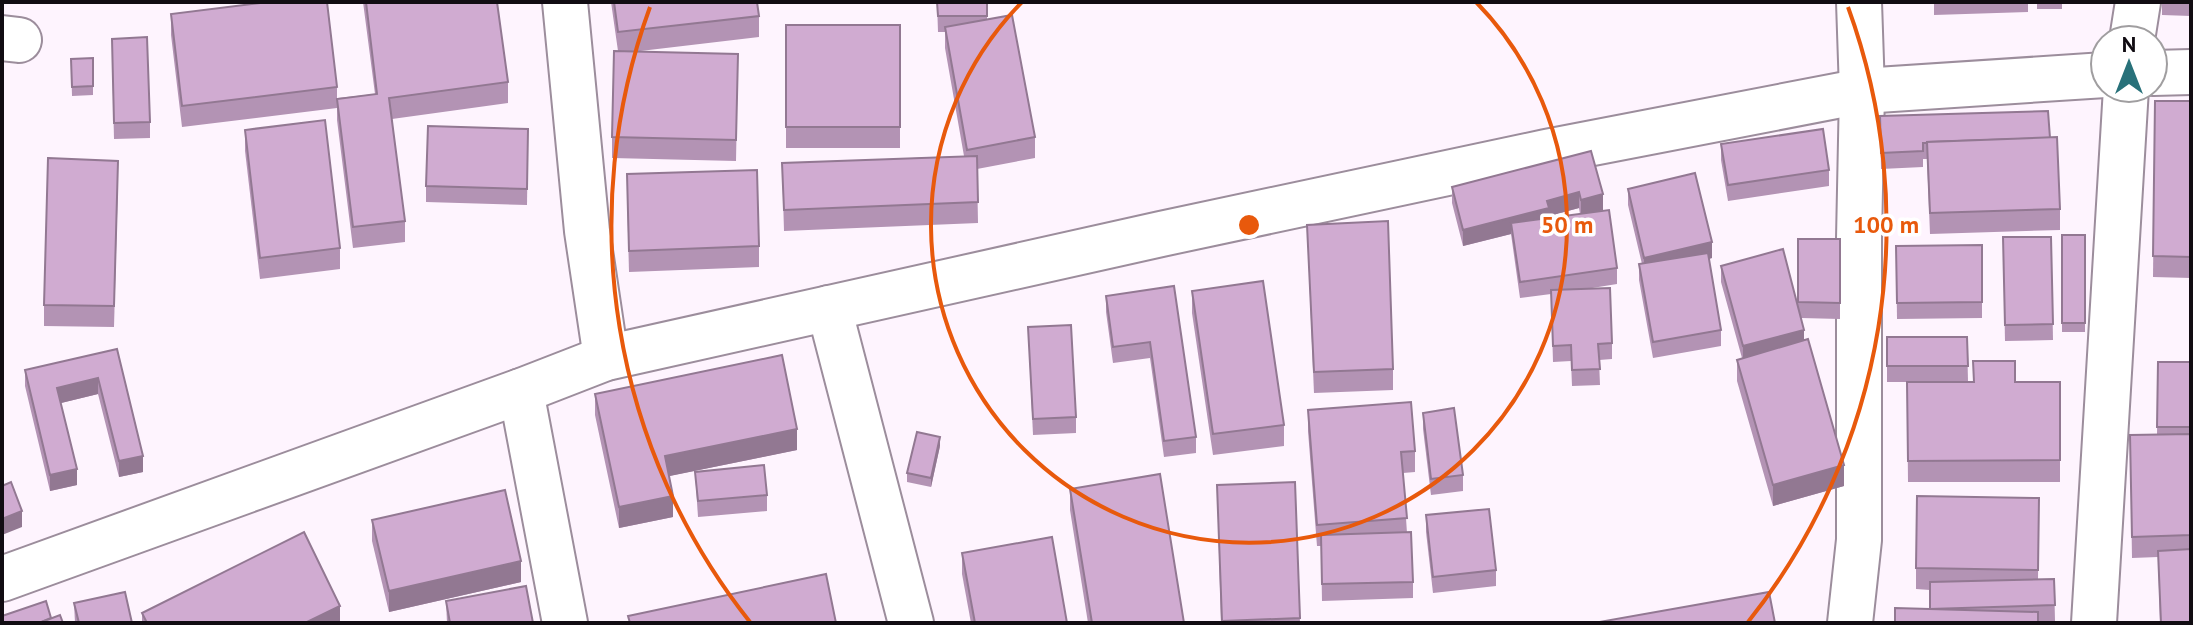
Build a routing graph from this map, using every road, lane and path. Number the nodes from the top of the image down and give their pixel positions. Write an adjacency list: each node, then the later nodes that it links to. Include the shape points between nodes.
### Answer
1 (565, 2): 11 (street, via 587,231)
2 (1859, 2): 8 (street)
3 (2138, 2): 4 (street)
4 (2135, 24)
5 (2191, 72): 6 (street)
6 (2169, 73)
7 (2089, 76): 8 (street)
8 (1862, 91): 10 (street, via 1530,155); 16 (street, via 1859,540)
9 (2125, 104): 17 (street)
10 (829, 308): 11 (street); 15 (street)
11 (606, 358): 12 (street)
12 (521, 391): 13 (street); 14 (street)
13 (2, 579)
14 (565, 623)
15 (911, 623)
16 (1850, 623)
17 (2094, 623)

